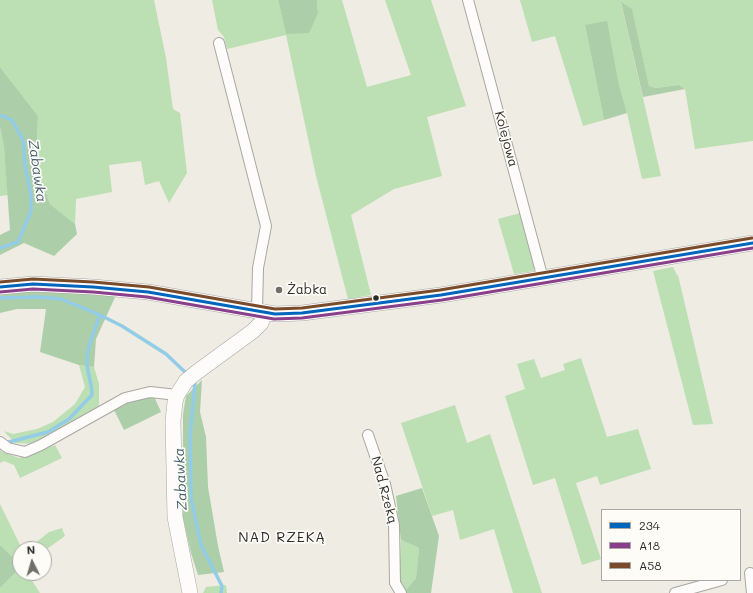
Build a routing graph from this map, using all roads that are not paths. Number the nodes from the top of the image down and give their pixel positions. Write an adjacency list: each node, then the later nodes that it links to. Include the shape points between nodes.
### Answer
1 (468, 0): 4 (street, Kolejowa)
2 (219, 43): 6 (street, via 266,226 258,268)
3 (753, 243): 4 (street)
4 (543, 279): 6 (street, via 331,310 285,314)
5 (2, 287): 6 (street, via 33,284 141,292)
6 (261, 312): 7 (street, via 258,327 186,381)
7 (177, 395): 9 (street, via 150,392 125,398 25,452); 12 (street, via 172,421 175,517)
8 (368, 435): 13 (street, Nad Rzeką, via 385,484 394,525 395,583)
9 (4, 445)
10 (748, 573): 15 (street)
11 (718, 581): 14 (street)
12 (190, 593)
13 (401, 593)
14 (675, 593)
15 (752, 593)

